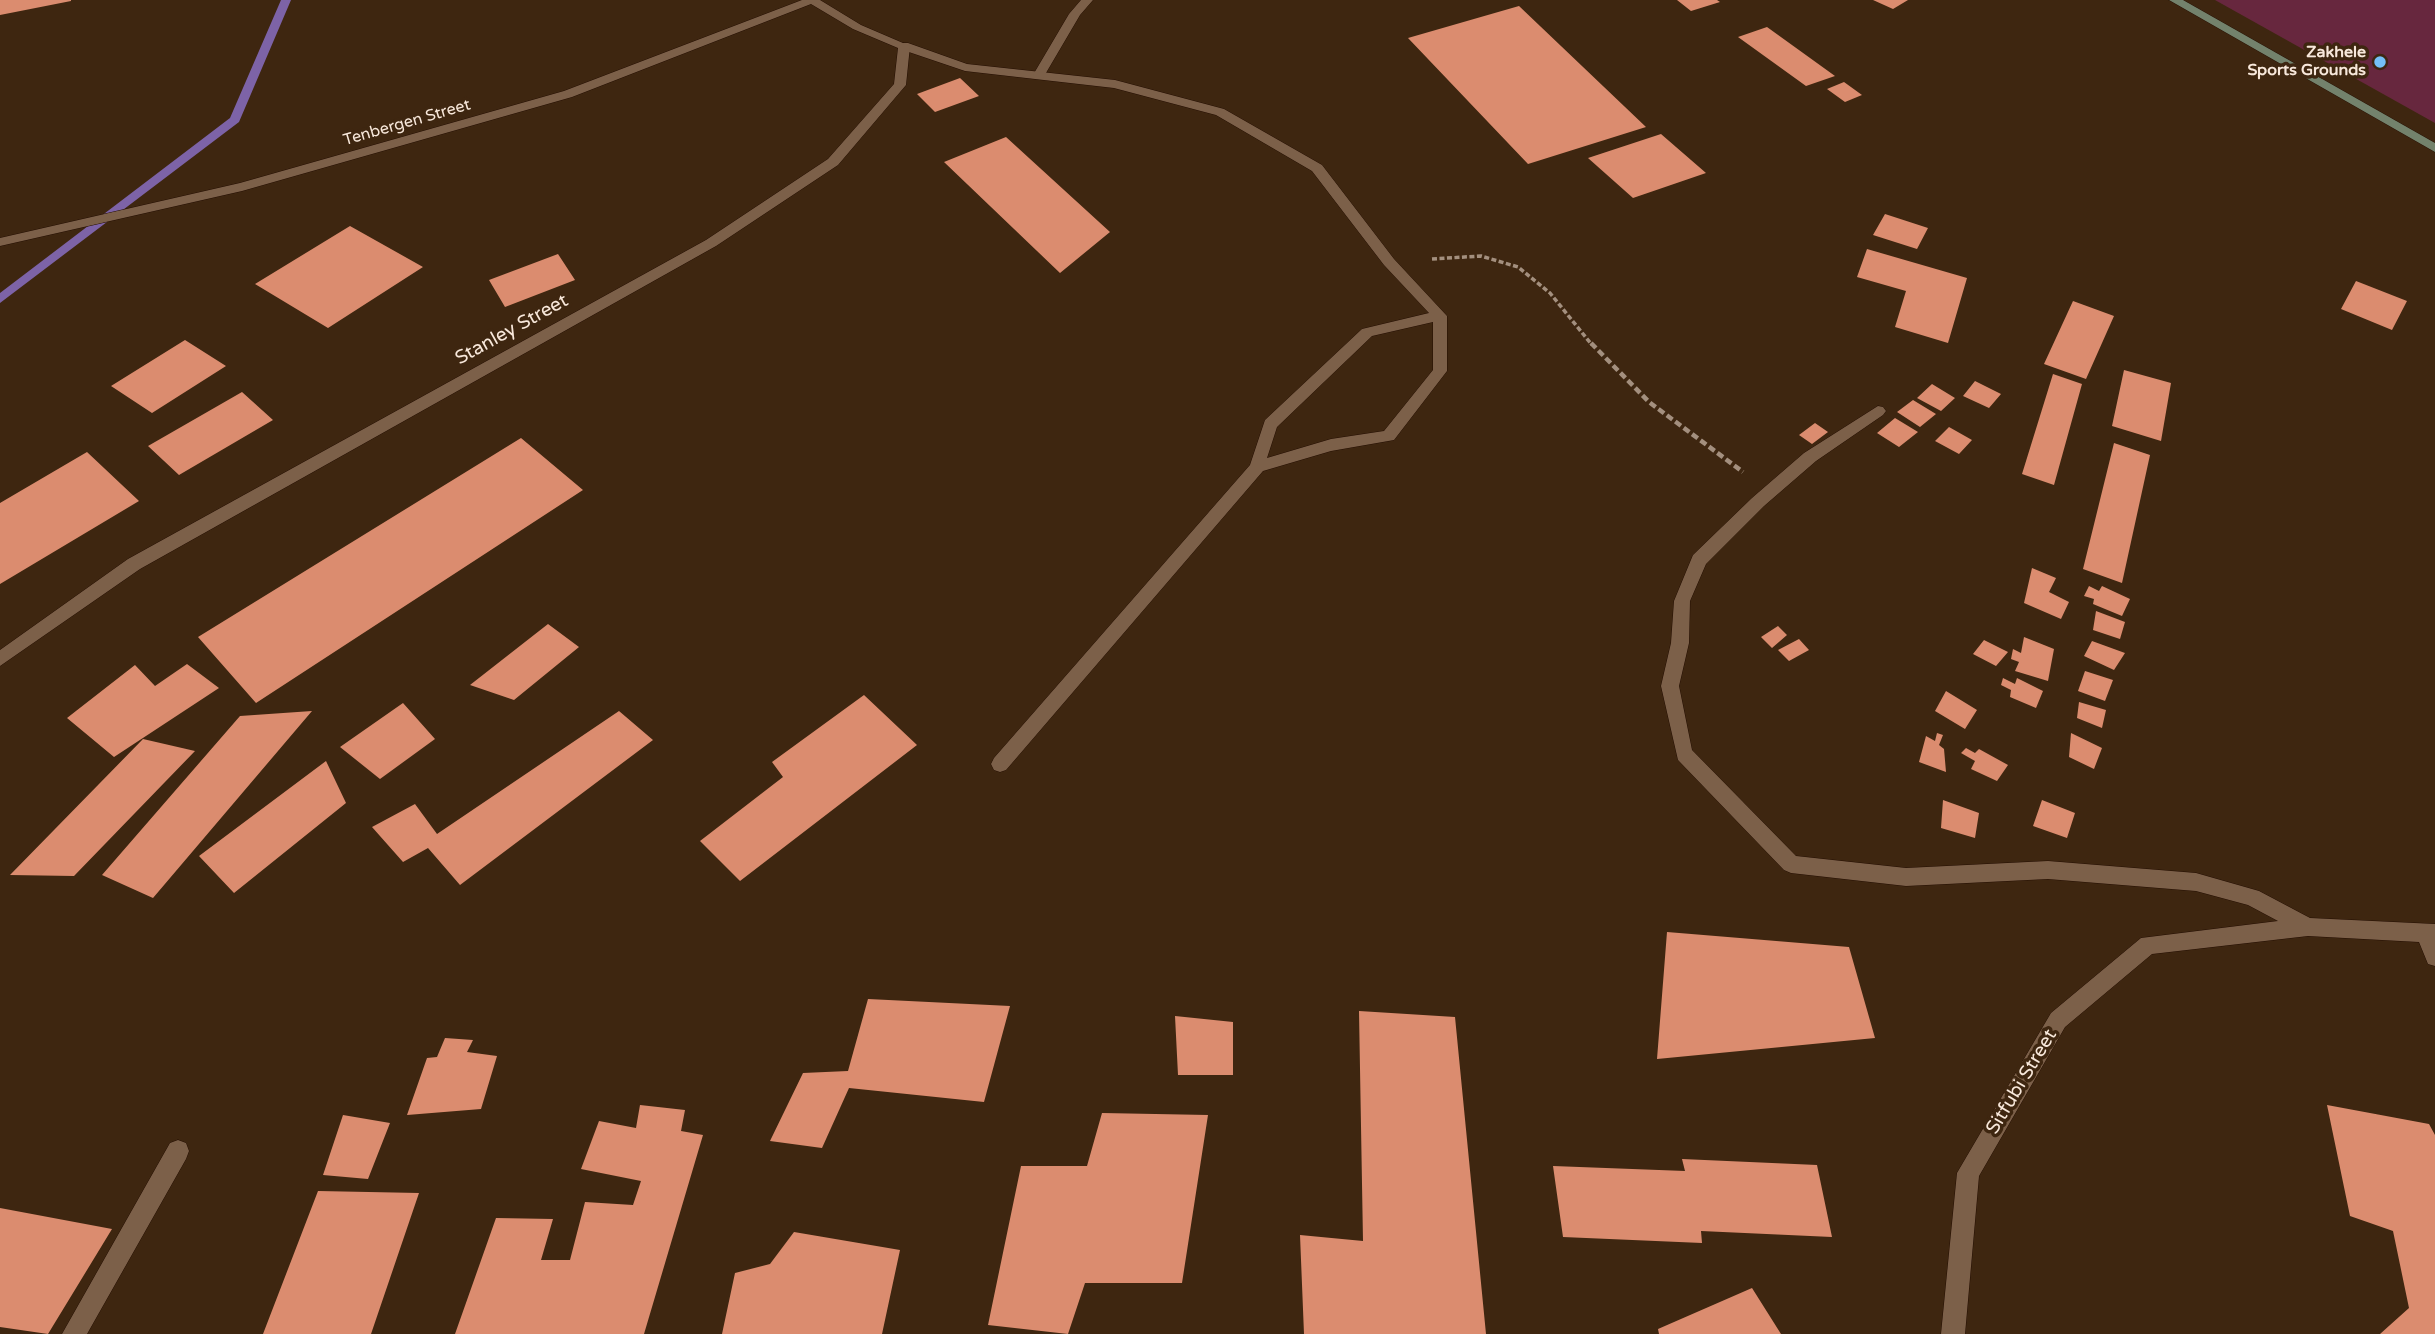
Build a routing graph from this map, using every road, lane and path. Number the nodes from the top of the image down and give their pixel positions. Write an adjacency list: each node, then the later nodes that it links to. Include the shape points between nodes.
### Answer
1 (812, 0): 4 (street, via 857,27); 7 (street, Tenbergen Street, via 568,94 242,187)
2 (1087, 0): 5 (street)
3 (2175, 0): 6 (main road)
4 (904, 46): 5 (street, via 965,67); 13 (street, Stanley Street, via 900,85 833,162 711,243 134,564)
5 (1039, 75): 8 (street, via 1115,84 1220,112 1317,168)
6 (2435, 148)
7 (0, 242)
8 (1389, 262): 9 (street); 12 (path, via 1481,257 1518,267 1550,293 1599,353 1650,402)
9 (1440, 316): 11 (street, via 1367,332 1270,424); 11 (street, via 1440,371 1390,436 1331,445)
10 (1878, 411): 12 (street, via 1811,457)
11 (1257, 467): 14 (street)
12 (1770, 493): 15 (street, via 1699,560 1682,601 1680,643 1670,686 1684,754 1791,864 1906,877 2048,870 2196,883 2252,897)
13 (0, 659)
14 (1000, 764)
15 (2308, 926): 16 (street, Sitfubi Street); 20 (street, Sitfubi Street, via 2148,945 2058,1020 1968,1173)
16 (2430, 933): 17 (street)
17 (2435, 957)
18 (178, 1151): 19 (street)
19 (74, 1334)
20 (1953, 1334)

